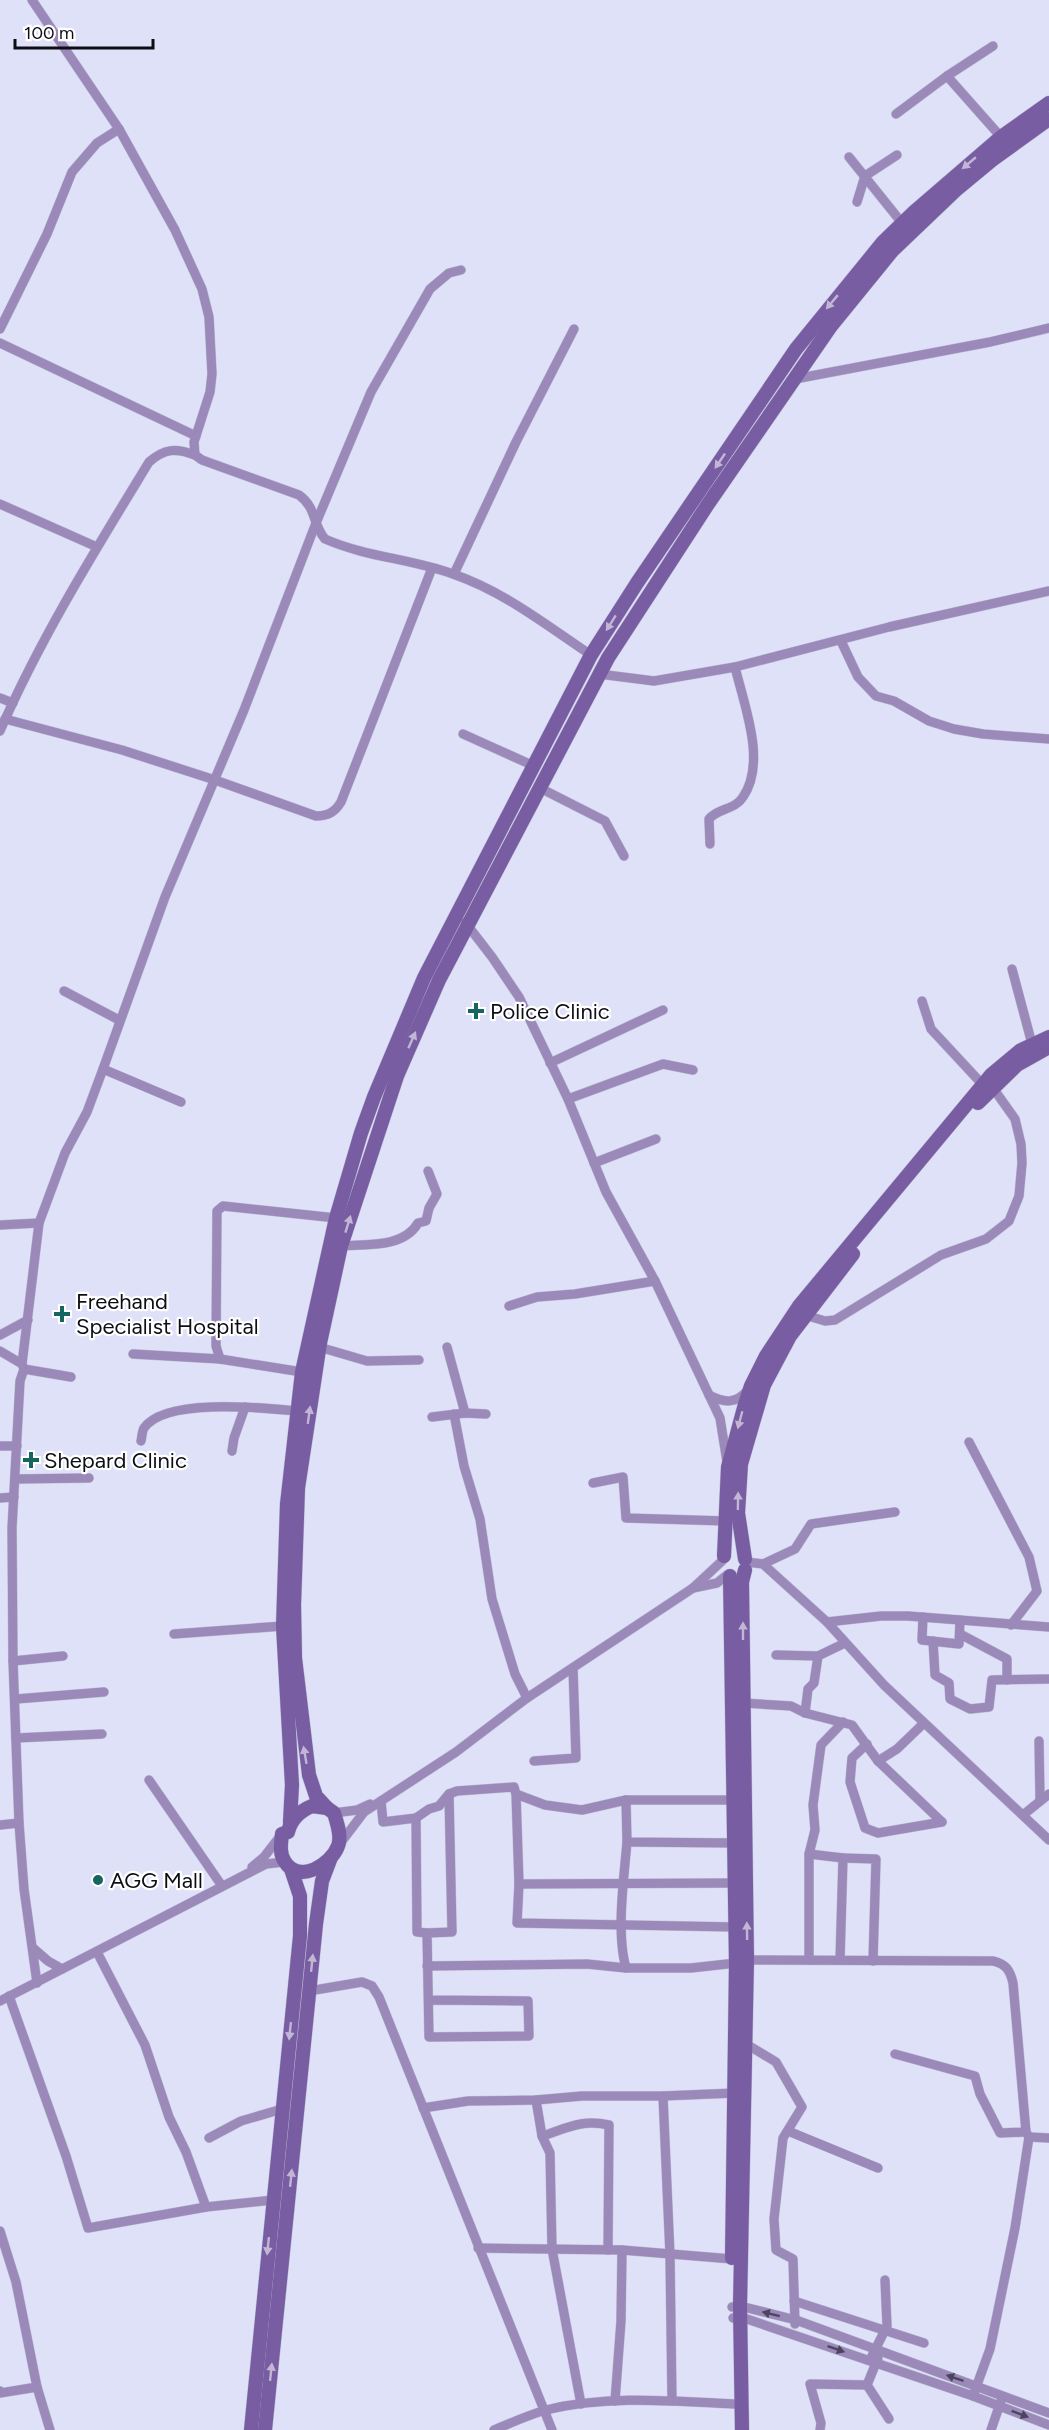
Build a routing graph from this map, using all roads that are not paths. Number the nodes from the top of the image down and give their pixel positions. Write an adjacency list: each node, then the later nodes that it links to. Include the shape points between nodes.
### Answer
1 (32, 0): 7 (street)
2 (993, 46): 3 (street)
3 (947, 76): 5 (street); 8 (street)
4 (1049, 103): 8 (main road)
5 (896, 114)
6 (1049, 119): 19 (main road, via 957,189 892,251)
7 (119, 129): 16 (street, via 97,143 72,172 47,234); 20 (street, via 175,230 202,289 209,317 212,374)
8 (1001, 137): 13 (main road, one-way to 13)
9 (897, 155): 11 (street)
10 (849, 157): 11 (street)
11 (865, 176): 12 (street); 13 (street)
12 (857, 202)
13 (903, 223): 29 (main road, one-way to 29, via 796,349)
14 (461, 270): 23 (street, via 449,273 430,289 418,309 371,392)
15 (1049, 328): 19 (street)
16 (0, 329)
17 (574, 329): 26 (street)
18 (0, 343): 20 (street)
19 (795, 379): 31 (main road, via 675,553)
20 (196, 436): 21 (street)
21 (195, 455): 23 (street, via 299,495 308,501); 24 (street, via 180,449 169,450 149,462)
22 (0, 504): 24 (street)
23 (316, 524): 25 (street, via 325,539 338,544); 39 (street)
24 (97, 548): 33 (street)
25 (432, 568): 26 (street); 39 (street, via 337,809 316,816)
26 (454, 574): 29 (street, via 517,603)
27 (1049, 591): 28 (street)
28 (841, 641): 30 (street); 37 (street, via 858,677 876,696 894,701 929,721 983,734)
29 (591, 656): 38 (main road)
30 (735, 667): 31 (street, via 654,681); 41 (street, via 755,754 743,797 709,819)
31 (599, 674): 40 (main road)
32 (0, 698): 33 (street)
33 (13, 703): 34 (street)
34 (5, 718): 35 (street); 39 (street)
35 (0, 731)
36 (463, 734): 38 (street)
37 (1049, 739)
38 (534, 766): 43 (main road)
39 (215, 780): 49 (street)
40 (540, 788): 42 (street, via 605,821); 44 (main road)
41 (710, 844)
42 (624, 856)
43 (458, 913): 44 (street); 62 (main road, via 424,978 374,1097)
44 (467, 925): 53 (street, via 519,997); 65 (main road, one-way to 44, via 397,1076)
45 (1012, 969): 51 (street)
46 (64, 991): 49 (street)
47 (922, 1001): 56 (street, via 931,1029)
48 (663, 1010): 53 (street)
49 (119, 1020): 54 (street)
50 (1049, 1037): 51 (main road)
51 (1032, 1044): 56 (main road, via 1008,1060)
52 (1049, 1047): 56 (main road)
53 (550, 1063): 57 (street)
54 (103, 1069): 58 (street); 63 (street)
55 (693, 1070): 57 (street, via 663,1064)
56 (988, 1086): 68 (main road); 68 (street, via 1015,1119 1021,1144 1019,1196 1008,1221 986,1239 940,1255 835,1320); 80 (main road, via 799,1306)
57 (568, 1099): 60 (street)
58 (182, 1102)
59 (656, 1139): 60 (street)
60 (594, 1163): 66 (street)
61 (428, 1171): 65 (street, via 438,1194 426,1221 418,1223 404,1238)
62 (336, 1218): 75 (street, via 223,1206 217,1211 216,1346); 78 (main road)
63 (39, 1223): 64 (street); 69 (street)
64 (0, 1225)
65 (341, 1246): 71 (main road)
66 (655, 1281): 67 (street, via 537,1297); 81 (street)
67 (509, 1306)
68 (806, 1315): 101 (main road, one-way to 68, via 738,1513 741,1464 774,1362)
69 (28, 1320): 70 (street); 77 (street)
70 (0, 1335)
71 (319, 1347): 76 (street, via 367,1361); 143 (main road, one-way to 71, via 316,1796 304,1750 295,1658 298,1488)
72 (447, 1347): 84 (street)
73 (0, 1351): 77 (street)
74 (133, 1354): 75 (street)
75 (220, 1359): 78 (street)
76 (419, 1360)
77 (23, 1366): 79 (street); 91 (street)
78 (302, 1372): 83 (main road)
79 (71, 1377)
80 (750, 1386): 81 (street, via 734,1401 721,1401); 93 (main road, one-way to 93)
81 (709, 1395): 93 (street, via 722,1424)
82 (244, 1407): 83 (street); 88 (street, via 210,1406 169,1414 151,1420 143,1429); 92 (street)
83 (297, 1410): 109 (main road, via 287,1504)
84 (465, 1413): 85 (street); 86 (street)
85 (454, 1414): 87 (street); 123 (street, via 480,1519 492,1599 515,1674)
86 (486, 1414)
87 (432, 1417)
88 (141, 1441)
89 (969, 1443): 108 (street, via 1029,1557 1037,1591)
90 (0, 1446): 91 (street)
91 (17, 1446): 95 (street)
92 (232, 1451)
93 (728, 1467): 100 (main road)
94 (89, 1478): 95 (street)
95 (15, 1479): 97 (street)
96 (592, 1483): 100 (street, via 623,1477 626,1518)
97 (14, 1497): 98 (street); 118 (street)
98 (0, 1498)
99 (895, 1512): 102 (street, via 812,1524 795,1549)
100 (726, 1521): 103 (main road)
101 (746, 1564): 102 (street); 103 (main road, via 737,1576); 103 (main road, via 735,1551); 125 (main road, one-way to 101, via 742,1582)
102 (762, 1564): 107 (street)
103 (726, 1567): 104 (street); 104 (street, via 717,1583); 141 (main road)
104 (693, 1588): 119 (street)
105 (923, 1617): 106 (street); 107 (street, via 881,1616); 113 (street, via 922,1640)
106 (960, 1620): 108 (street); 112 (street)
107 (826, 1622): 114 (street)
108 (1011, 1625): 110 (street)
109 (283, 1626): 111 (street); 148 (main road, via 292,1785)
110 (1049, 1627)
111 (174, 1634)
112 (960, 1634): 113 (street, via 959,1644); 121 (street, via 1007,1659)
113 (933, 1641): 121 (street, via 935,1675 949,1683 950,1699 970,1709 989,1707 992,1680)
114 (845, 1643): 117 (street); 128 (street)
115 (776, 1655): 117 (street)
116 (63, 1656): 118 (street)
117 (818, 1656): 126 (street)
118 (13, 1661): 124 (street)
119 (573, 1668): 123 (street); 133 (street, via 576,1758)
120 (1049, 1679): 121 (street)
121 (1007, 1680)
122 (104, 1692): 124 (street)
123 (527, 1698): 142 (street, via 456,1752)
124 (16, 1699): 130 (street)
125 (743, 1703): 126 (street, via 791,1706); 170 (main road, one-way to 125)
126 (805, 1713): 127 (street)
127 (843, 1722): 132 (street, via 852,1725); 153 (street, via 821,1746 813,1805 815,1830)
128 (924, 1723): 134 (street); 144 (street)
129 (102, 1734): 130 (street)
130 (16, 1738): 146 (street)
131 (1039, 1741): 139 (street)
132 (867, 1744): 134 (street); 134 (street, via 852,1758 850,1782 865,1828 878,1833 942,1822)
133 (534, 1761)
134 (878, 1761)
135 (149, 1780): 161 (street)
136 (449, 1794): 137 (street, via 514,1787); 145 (street, via 440,1806); 164 (street, via 452,1932)
137 (516, 1794): 140 (street, via 545,1805 582,1810); 159 (street)
138 (1049, 1794): 139 (street)
139 (1040, 1799): 144 (street)
140 (626, 1800): 141 (street); 150 (street)
141 (735, 1800): 151 (main road)
142 (381, 1801): 143 (street, via 357,1810); 145 (street, via 382,1822); 152 (street, via 364,1812)
143 (330, 1811): 148 (main road, via 316,1806 306,1809); 152 (main road)
144 (1023, 1815): 149 (street)
145 (416, 1818): 164 (street, via 417,1932)
146 (19, 1823): 147 (street); 165 (street)
147 (0, 1825)
148 (286, 1828): 156 (main road, via 281,1854); 157 (street, via 264,1857)
149 (1049, 1840)
150 (627, 1842): 151 (street); 160 (street)
151 (735, 1843): 158 (main road)
152 (339, 1845): 155 (main road)
153 (809, 1854): 154 (street); 167 (street)
154 (843, 1858): 168 (street); 169 (street, via 876,1859)
155 (330, 1860): 156 (main road, via 299,1872); 175 (main road, one-way to 155, via 319,1895)
156 (288, 1866): 157 (street, via 266,1864); 184 (main road, one-way to 184, via 302,1909)
157 (236, 1879): 161 (street)
158 (735, 1883): 160 (street); 163 (main road)
159 (519, 1884): 160 (street); 162 (street, via 517,1923)
160 (624, 1884): 162 (street)
161 (222, 1886): 166 (street)
162 (622, 1925): 163 (street); 172 (street)
163 (735, 1926): 170 (main road)
164 (427, 1933): 171 (street)
165 (33, 1948): 173 (street); 174 (street)
166 (97, 1952): 173 (street); 192 (street, via 145,2045)
167 (809, 1960): 168 (street); 170 (street)
168 (840, 1960): 169 (street)
169 (873, 1961): 186 (street, via 993,1961 1008,1968 1013,1983)
170 (741, 1962): 172 (street, via 692,1968); 178 (main road); 180 (main road)
171 (427, 1966): 172 (street, via 588,1964); 177 (street)
172 (626, 1968)
173 (62, 1969): 174 (street)
174 (37, 1983): 176 (street)
175 (309, 1991): 183 (street, via 362,1982 372,1986); 226 (main road, one-way to 175)
176 (4, 1999): 192 (street, via 66,2156 88,2228)
177 (430, 2000): 177 (street, via 429,2037 528,2036 528,2001)
178 (746, 2044): 185 (street, via 776,2062 802,2107); 202 (main road)
179 (895, 2054): 186 (street, via 975,2076 1000,2133)
180 (735, 2093): 181 (street); 199 (main road)
181 (663, 2096): 182 (street); 198 (street)
182 (536, 2100): 183 (street); 187 (street)
183 (423, 2108): 194 (street)
184 (282, 2109): 188 (street, via 241,2121); 191 (main road)
185 (788, 2131): 190 (street); 201 (street, via 783,2138 774,2219 776,2250 792,2259)
186 (1028, 2134): 189 (street); 210 (street, via 1016,2228 993,2338)
187 (542, 2136): 195 (street, via 550,2153); 196 (street, via 578,2123 609,2125)
188 (209, 2138)
189 (1049, 2138)
190 (878, 2168)
191 (273, 2200): 192 (street); 225 (main road, one-way to 225)
192 (206, 2207)
193 (0, 2231): 211 (street, via 16,2282)
194 (478, 2248): 195 (street); 220 (street)
195 (552, 2249): 196 (street); 217 (street)
196 (608, 2250): 197 (street)
197 (622, 2250): 198 (street); 215 (street)
198 (670, 2255): 199 (street); 216 (street)
199 (732, 2259): 202 (main road)
200 (885, 2280): 204 (street)
201 (794, 2301): 203 (street); 204 (street)
202 (736, 2312): 203 (street, one-way to 202); 205 (street); 218 (main road); 230 (main road)
203 (796, 2320): 205 (street); 207 (street)
204 (885, 2330): 206 (street); 207 (street)
205 (792, 2334): 208 (street, one-way to 208)
206 (924, 2343)
207 (877, 2352): 208 (street); 210 (street, one-way to 207)
208 (873, 2362): 209 (street); 214 (street)
209 (867, 2385): 222 (street); 231 (street, via 810,2384)
210 (977, 2385): 213 (street); 214 (street)
211 (37, 2387): 212 (street); 224 (street)
212 (0, 2391)
213 (1003, 2395): 219 (street); 221 (street)
214 (973, 2396): 219 (street)
215 (615, 2401): 216 (street); 217 (street)
216 (672, 2401): 218 (street)
217 (581, 2404): 220 (street)
218 (734, 2404): 229 (main road)
219 (999, 2406): 223 (street, one-way to 223); 232 (street)
220 (544, 2411): 227 (street); 228 (street)
221 (1049, 2413)
222 (888, 2419)
223 (1049, 2425)
224 (50, 2430)
225 (251, 2430)
226 (265, 2430)
227 (494, 2430)
228 (552, 2430)
229 (735, 2430)
230 (742, 2430)
231 (820, 2430)
232 (991, 2430)

